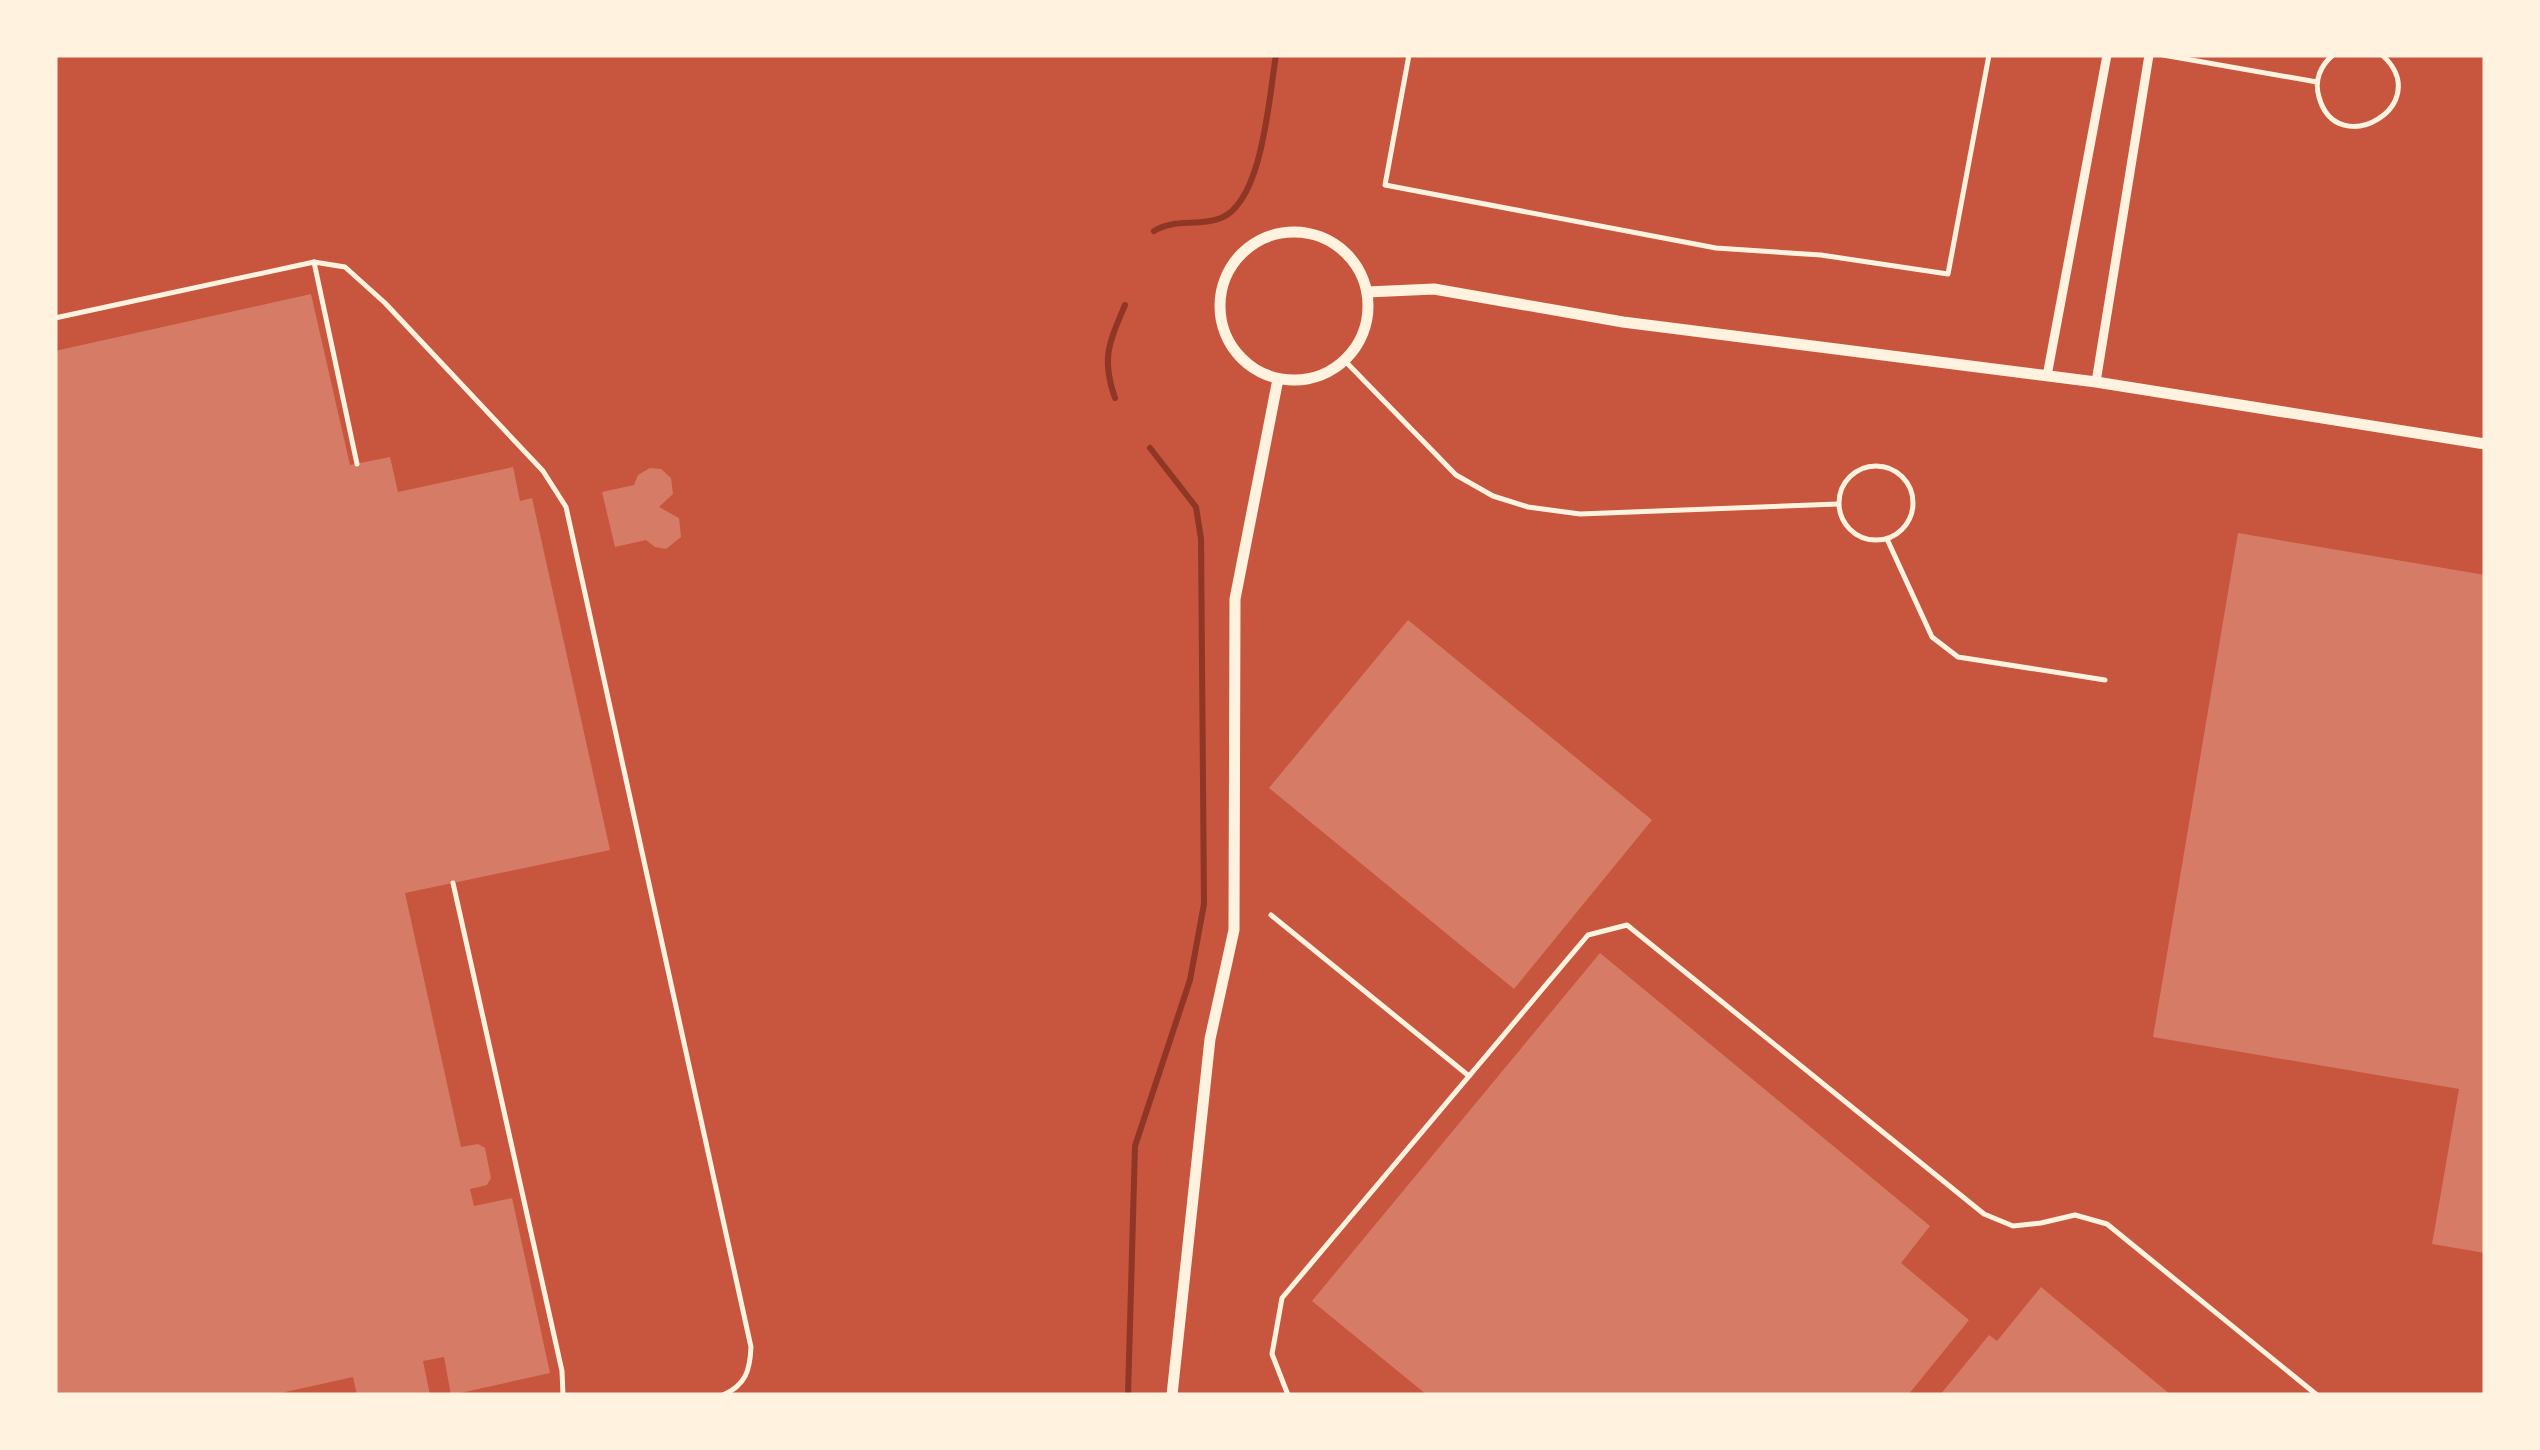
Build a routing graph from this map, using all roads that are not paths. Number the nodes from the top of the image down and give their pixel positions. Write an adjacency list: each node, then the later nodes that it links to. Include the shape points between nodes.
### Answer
1 (1409, 55): 2 (lane, via 1385,185 1716,248 1948,274)
2 (1989, 55)
3 (2106, 55): 13 (street)
4 (2150, 55): 15 (street)
5 (2163, 55): 8 (lane)
6 (2333, 55): 8 (lane)
7 (2382, 55): 8 (lane, via 2394,70 2396,97 2370,125 2332,118)
8 (2317, 82)
9 (314, 262): 11 (lane); 17 (lane); 25 (lane, via 344,267 385,303 544,471 566,507 751,1346 743,1383)
10 (1367, 292): 12 (street, via 1368,317); 13 (street, via 1434,288 1622,322); 14 (street, via 1346,252 1305,232 1269,236 1238,256 1219,302 1223,328 1247,364)
11 (55, 318)
12 (1345, 361): 14 (street, via 1325,374); 18 (lane, via 1456,475 1528,507 1580,514)
13 (2047, 376): 15 (street)
14 (1278, 379): 26 (street, via 1235,599 1234,930 1210,1039)
15 (2096, 382): 16 (street)
16 (2485, 444)
17 (357, 464)
18 (1838, 504): 19 (lane, via 1856,535); 19 (lane, via 1854,472 1878,465 1900,474 1914,508 1903,530)
19 (1887, 539): 20 (lane, via 1932,637 1958,657)
20 (2105, 680)
21 (453, 883): 24 (lane)
22 (1271, 915): 23 (lane)
23 (1469, 1076): 27 (lane, via 1282,1298 1272,1354); 28 (lane, via 1588,935 1627,925 1984,1214 2013,1226 2075,1214 2107,1224)
24 (563, 1395)
25 (723, 1395)
26 (1172, 1395)
27 (1288, 1395)
28 (2317, 1395)

